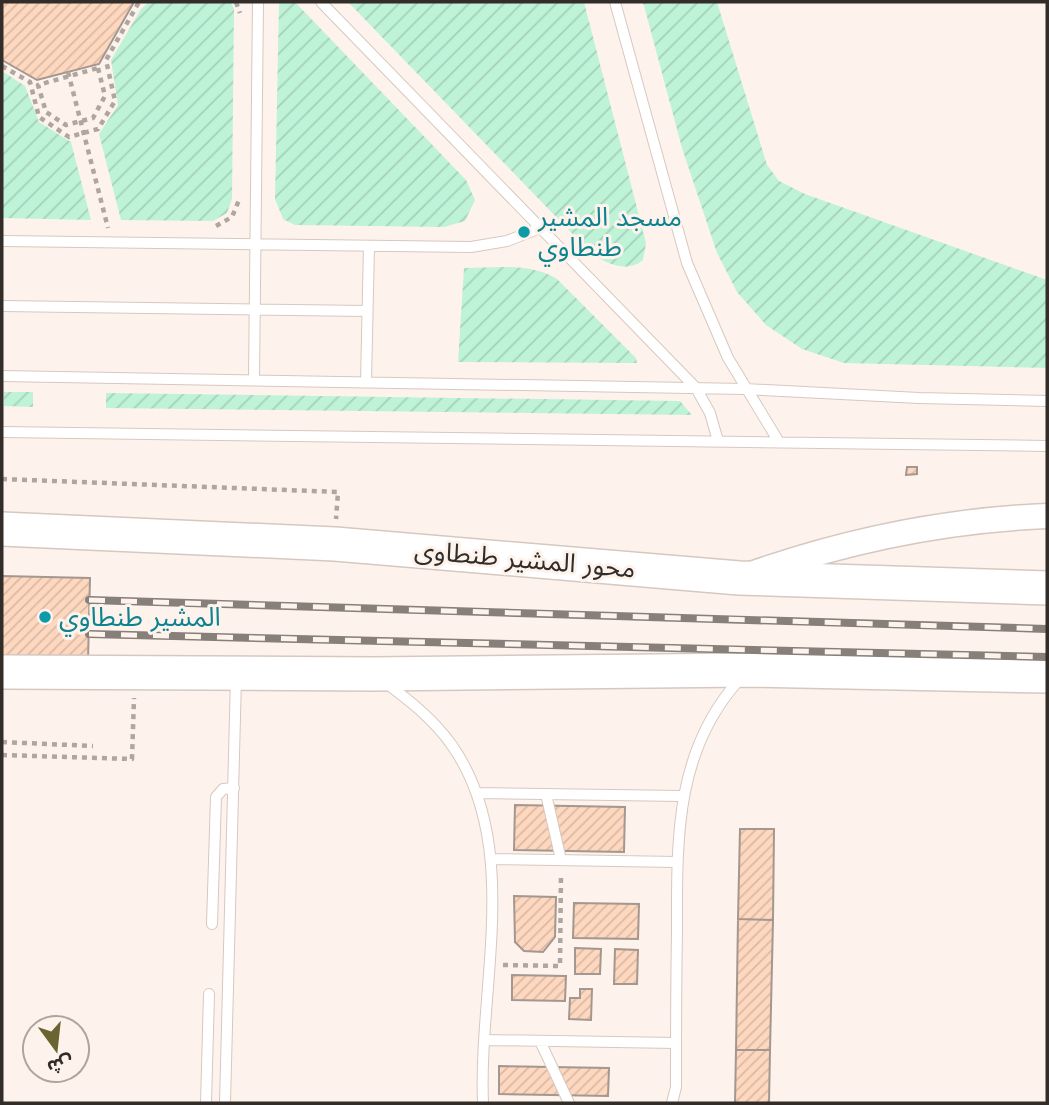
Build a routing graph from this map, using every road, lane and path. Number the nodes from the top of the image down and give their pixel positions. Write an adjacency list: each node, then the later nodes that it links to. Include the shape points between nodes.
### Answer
1 (139, 2): 10 (path, via 106,60 115,101)
2 (236, 2): 6 (path)
3 (258, 2): 23 (lane)
4 (321, 2): 20 (lane)
5 (615, 2): 32 (lane, via 687,263)
6 (241, 19)
7 (2, 66): 13 (path, via 30,82 39,117)
8 (68, 74): 9 (path, via 99,68 105,96); 11 (path, via 38,85 46,111); 12 (path)
9 (99, 107): 10 (path); 12 (path, via 93,118)
10 (108, 113): 14 (path, via 98,129)
11 (56, 118): 12 (path, via 66,125); 13 (path)
12 (80, 121): 14 (path)
13 (52, 125): 14 (path, via 69,137)
14 (83, 133): 17 (path)
15 (239, 195): 19 (path, via 232,217)
16 (94, 226): 17 (path)
17 (107, 226): 18 (path); 22 (path)
18 (121, 226)
19 (211, 227)
20 (540, 228): 24 (lane, via 489,245); 31 (lane)
21 (2, 241): 22 (lane)
22 (111, 243): 23 (lane)
23 (256, 244): 24 (lane); 26 (lane)
24 (369, 246): 27 (lane)
25 (2, 306): 26 (lane)
26 (254, 310): 27 (lane); 29 (lane)
27 (367, 311): 30 (lane)
28 (2, 376): 29 (lane)
29 (254, 380): 30 (lane)
30 (366, 383): 31 (lane)
31 (696, 388): 32 (lane); 35 (lane)
32 (745, 389): 33 (lane); 36 (lane)
33 (1047, 401)
34 (2, 432): 35 (lane)
35 (718, 441): 36 (lane)
36 (779, 442): 37 (lane)
37 (1047, 446)
38 (2, 479): 41 (path, via 338,492)
39 (1047, 516): 42 (street, via 878,537)
40 (2, 529): 41 (highway, محور المشير طنطاوى)
41 (335, 544): 42 (highway, محور المشير طنطاوى)
42 (739, 578): 43 (highway, محور المشير طنطاوى)
43 (1047, 588)
44 (748, 670): 48 (highway); 49 (highway); 56 (lane, via 706,728)
45 (2, 672): 46 (highway)
46 (135, 674): 47 (highway); 52 (path, via 132,759)
47 (236, 674): 48 (highway); 53 (lane)
48 (374, 674): 54 (lane, via 438,728 462,761)
49 (1047, 676)
50 (2, 742): 51 (path)
51 (93, 746)
52 (2, 755)
53 (234, 788): 60 (lane, via 223,789 216,797); 67 (lane)
54 (477, 793): 55 (lane); 57 (lane)
55 (546, 794): 56 (lane); 58 (lane)
56 (682, 796): 59 (lane)
57 (492, 859): 58 (lane); 61 (lane)
58 (561, 860): 59 (lane); 61 (path, via 559,966)
59 (677, 862): 65 (lane)
60 (212, 924)
61 (488, 965): 63 (lane)
62 (209, 994): 66 (lane)
63 (485, 1040): 64 (lane); 68 (lane)
64 (540, 1041): 65 (lane); 69 (lane)
65 (676, 1043): 70 (lane)
66 (206, 1103)
67 (225, 1103)
68 (483, 1103)
69 (569, 1103)
70 (672, 1103)

